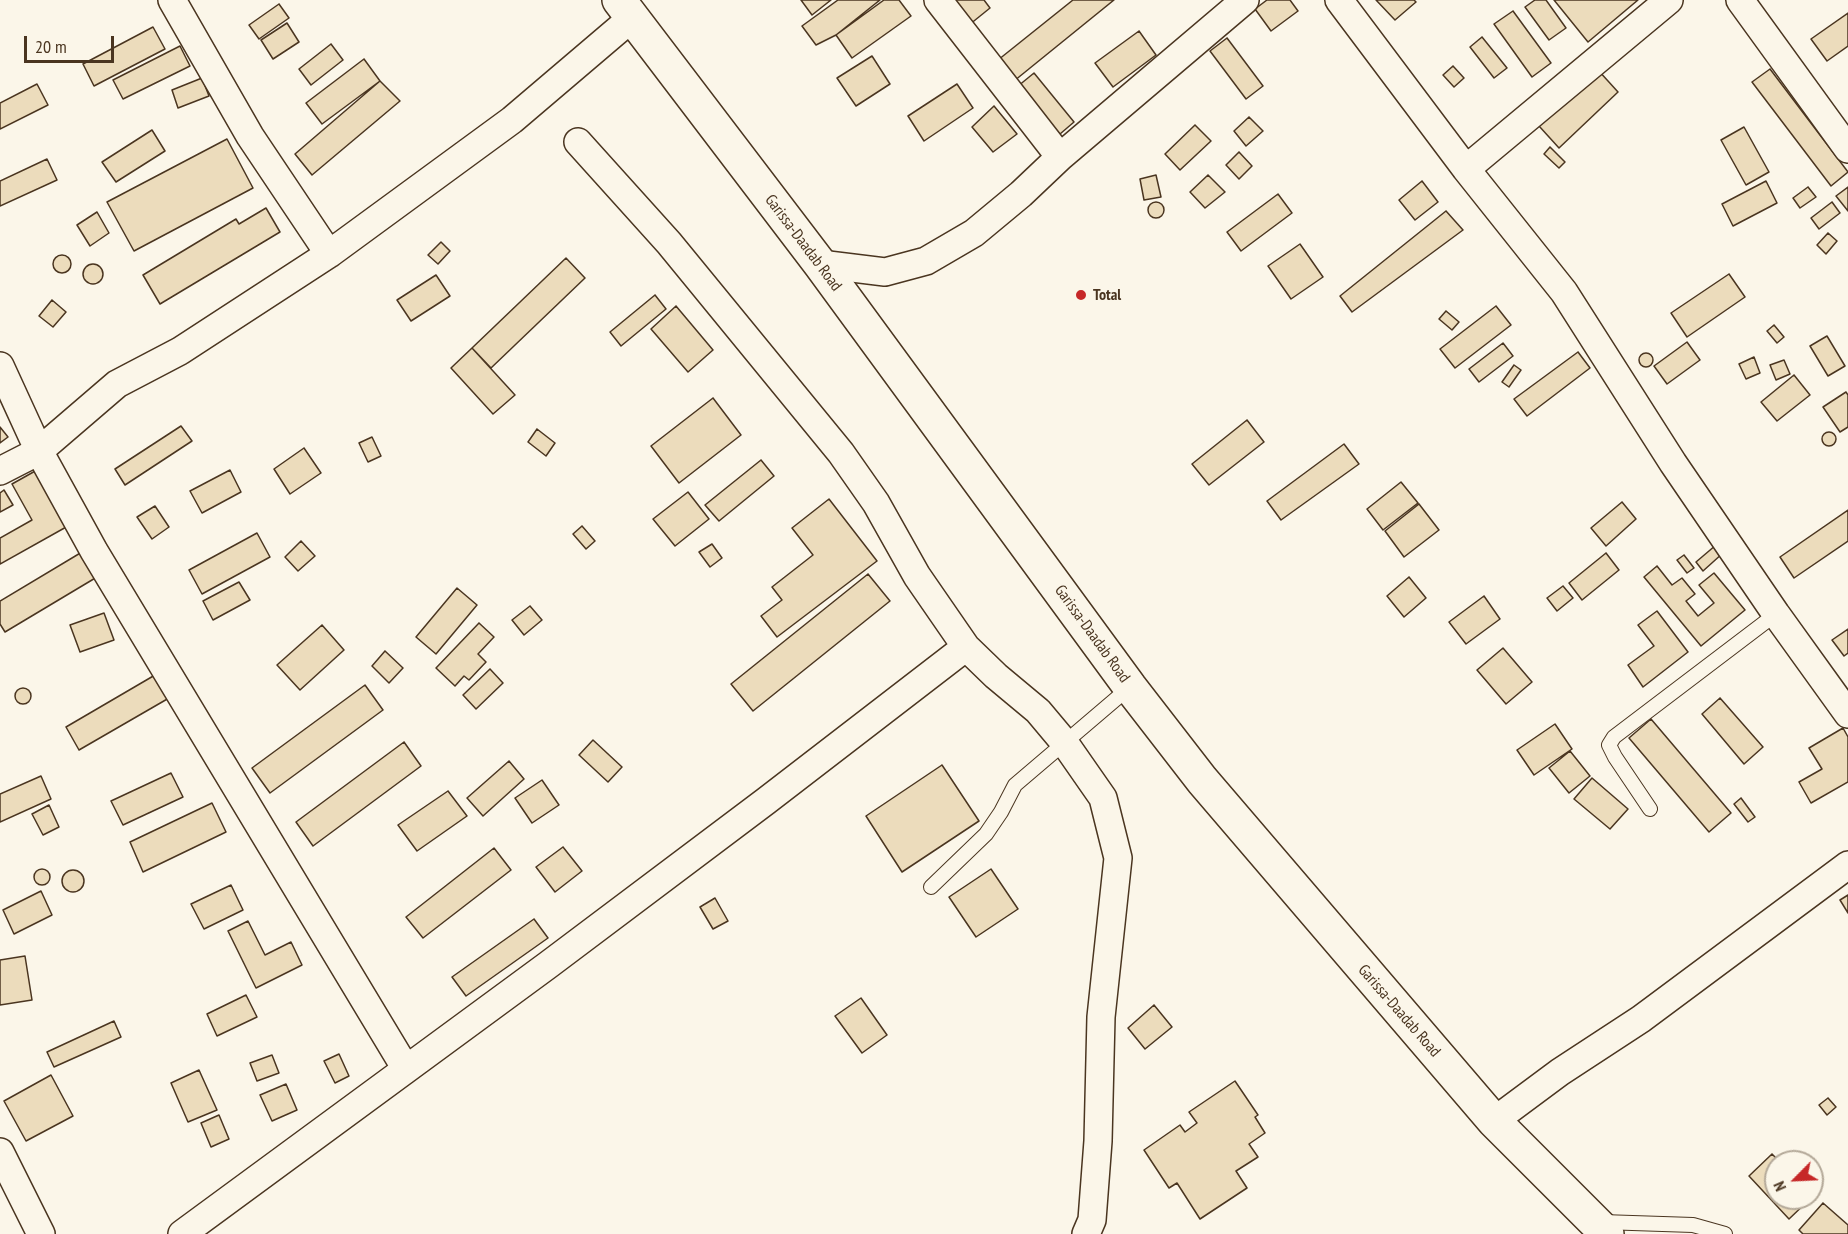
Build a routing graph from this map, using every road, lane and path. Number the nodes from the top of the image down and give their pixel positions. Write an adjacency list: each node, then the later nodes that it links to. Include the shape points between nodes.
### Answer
1 (172, 0): 12 (street, via 250,136)
2 (938, 0): 10 (street)
3 (1245, 0): 10 (street)
4 (1340, 0): 11 (street)
5 (1669, 0): 11 (street)
6 (1740, 0): 9 (street)
7 (626, 9): 12 (street, via 512,120); 13 (highway, Garissa-Daadab Road)
8 (578, 142): 18 (street, via 676,251 842,453 917,576)
9 (1848, 149)
10 (1060, 158): 13 (street, via 974,234 926,261 885,272)
11 (1466, 169): 17 (street, via 1564,292 1672,463)
12 (329, 254): 15 (street, via 180,351 117,384)
13 (819, 264): 19 (highway, Garissa-Daadab Road)
14 (0, 366): 15 (street)
15 (39, 450): 16 (street); 25 (street, via 100,561)
16 (0, 471)
17 (1776, 614): 20 (street); 22 (lane, via 1614,737 1610,746 1615,757)
18 (966, 646): 21 (street, via 1038,711); 25 (street)
19 (1130, 687): 21 (lane); 26 (highway, Garissa-Daadab Road, via 1202,780)
20 (1848, 714)
21 (1064, 742): 24 (lane, via 1015,785 986,834); 31 (street, via 1103,798 1118,858 1101,1017 1092,1221)
22 (1650, 809)
23 (1848, 865): 26 (street, via 1641,1019)
24 (931, 887)
25 (406, 1069): 30 (street)
26 (1494, 1121): 28 (highway, Garissa-Daadab Road)
27 (0, 1152): 29 (street)
28 (1601, 1228): 32 (lane, via 1693,1225)
29 (41, 1234)
30 (182, 1234)
31 (1086, 1234)
32 (1725, 1234)

